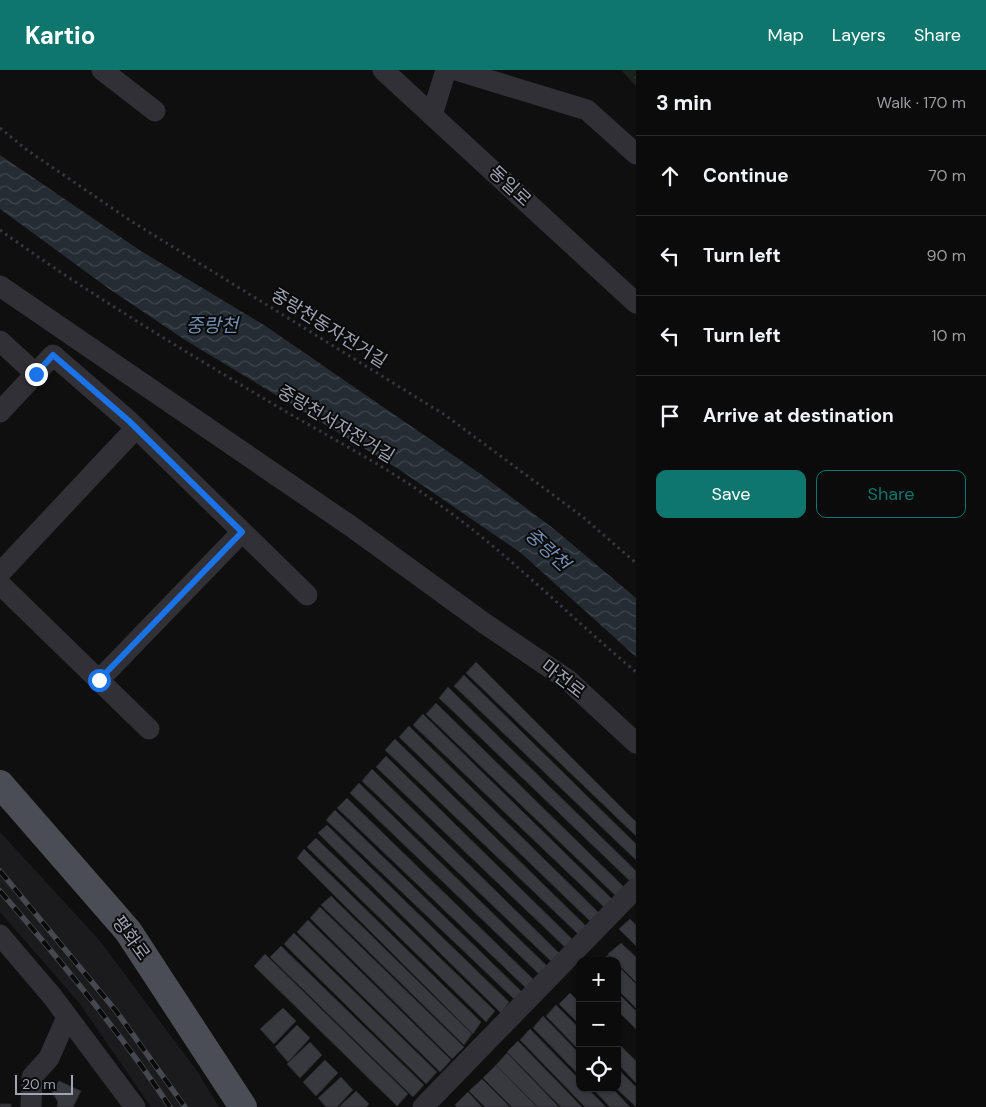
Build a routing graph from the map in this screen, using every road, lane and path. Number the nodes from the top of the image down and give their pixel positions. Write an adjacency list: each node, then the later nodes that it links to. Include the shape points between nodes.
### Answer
1 (102, 70): 5 (street)
2 (383, 70): 6 (street, 동일로)
3 (446, 70): 6 (street)
4 (456, 70): 8 (street, via 587,110)
5 (155, 111)
6 (432, 115): 11 (street, 동일로)
7 (0, 128): 17 (path, 중랑천동자전거길, via 130,221 445,415 583,517)
8 (636, 154)
9 (0, 230): 21 (path, 중랑천서자전거길, via 114,305 437,503)
10 (0, 286): 24 (street, 마전로, via 352,527 568,680)
11 (636, 303)
12 (0, 341): 13 (street)
13 (36, 374): 14 (street); 15 (street, via 53,355)
14 (0, 412)
15 (136, 428): 16 (street); 18 (street)
16 (242, 532): 20 (street); 22 (street)
17 (636, 563)
18 (0, 573)
19 (0, 584): 22 (street)
20 (307, 595)
21 (636, 672)
22 (99, 680): 23 (street)
23 (149, 729)
24 (636, 743)
25 (0, 784): 31 (main road, 평화로, via 128,931)
26 (636, 888): 32 (street)
27 (0, 935): 28 (street)
28 (67, 1017): 29 (street, via 48,1058 32,1077); 30 (street)
29 (31, 1107)
30 (135, 1107)
31 (243, 1107)
32 (423, 1107)

